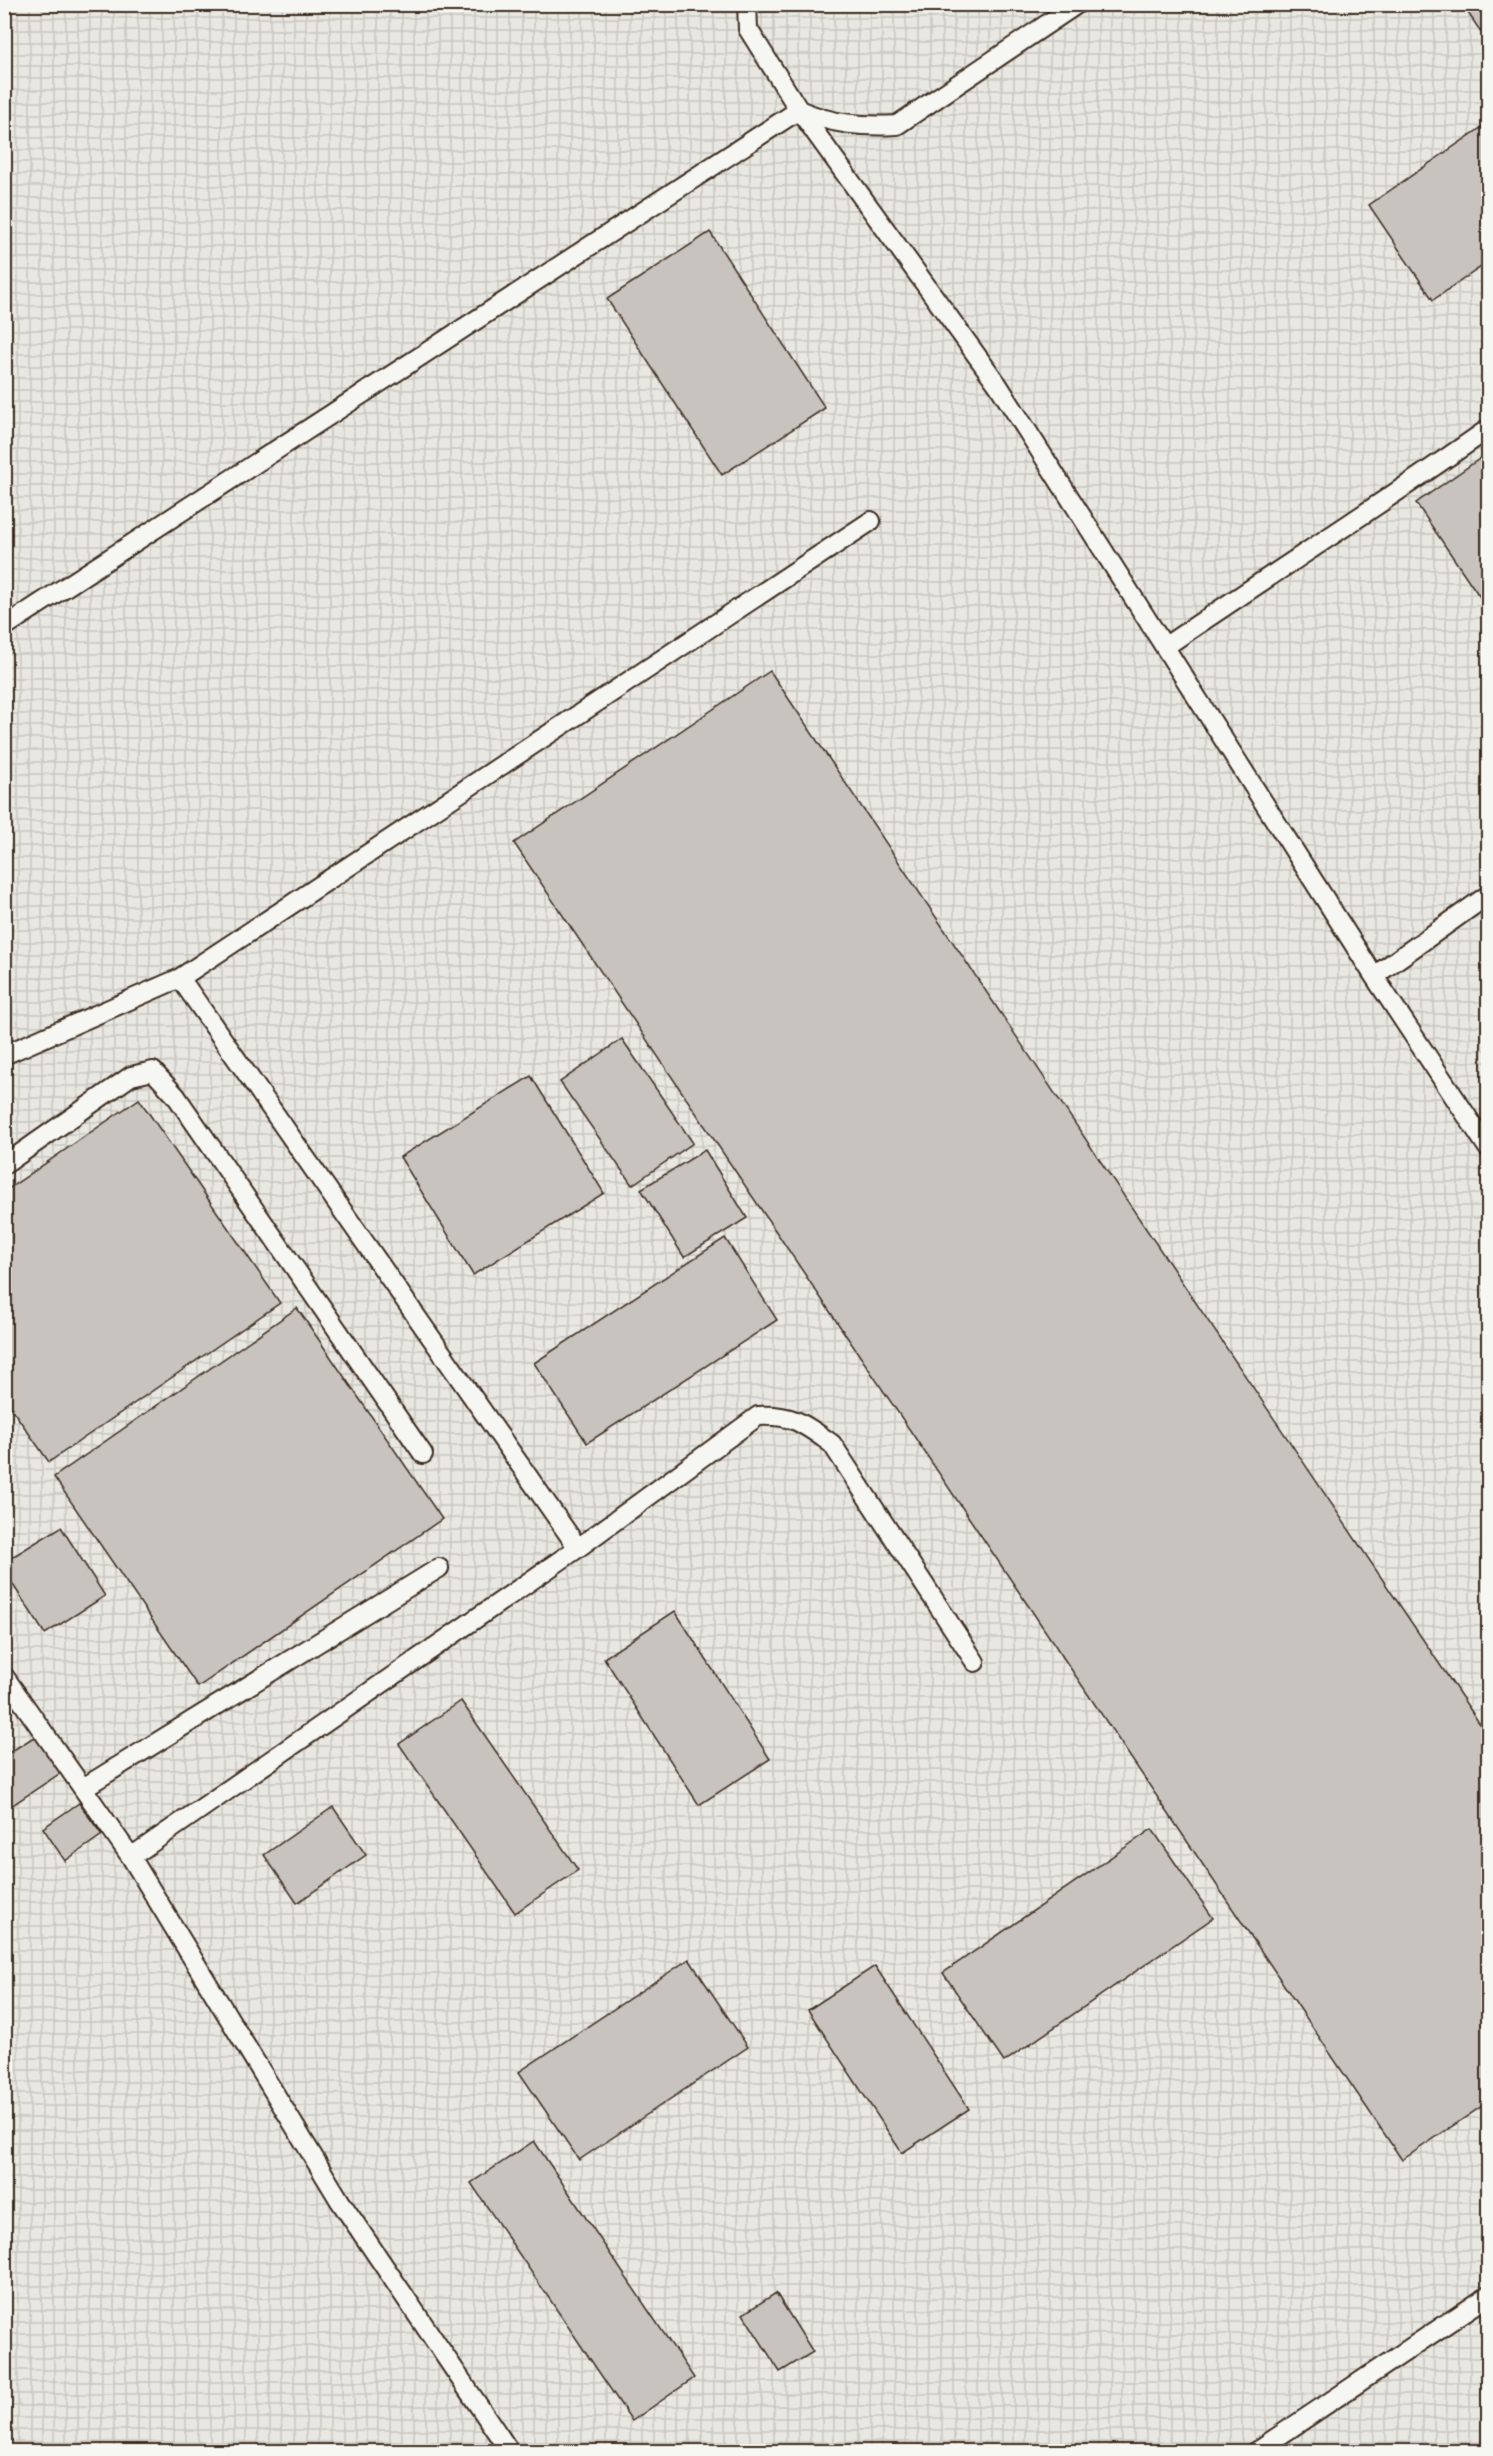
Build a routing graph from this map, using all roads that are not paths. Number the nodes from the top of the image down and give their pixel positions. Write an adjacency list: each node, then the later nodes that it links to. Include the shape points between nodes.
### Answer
1 (747, 4): 3 (lane, via 748,29)
2 (1077, 4): 3 (lane, via 897,125 864,127)
3 (799, 110): 6 (lane); 7 (lane, via 998,385)
4 (1488, 429): 7 (lane)
5 (871, 521): 10 (lane)
6 (4, 627)
7 (1166, 646): 9 (lane)
8 (1488, 895): 9 (lane)
9 (1374, 976): 12 (lane)
10 (180, 978): 11 (lane); 15 (lane)
11 (4, 1055)
12 (1488, 1148)
13 (4, 1165): 14 (lane, via 131,1076 153,1071 176,1096)
14 (423, 1454)
15 (578, 1548): 17 (lane, via 758,1416 781,1414 832,1444); 20 (lane)
16 (439, 1568): 19 (lane)
17 (975, 1662)
18 (4, 1676): 19 (lane)
19 (83, 1788): 20 (lane)
20 (131, 1857): 22 (lane, via 340,2201)
21 (1488, 2296): 23 (lane)
22 (510, 2451)
23 (1255, 2451)

